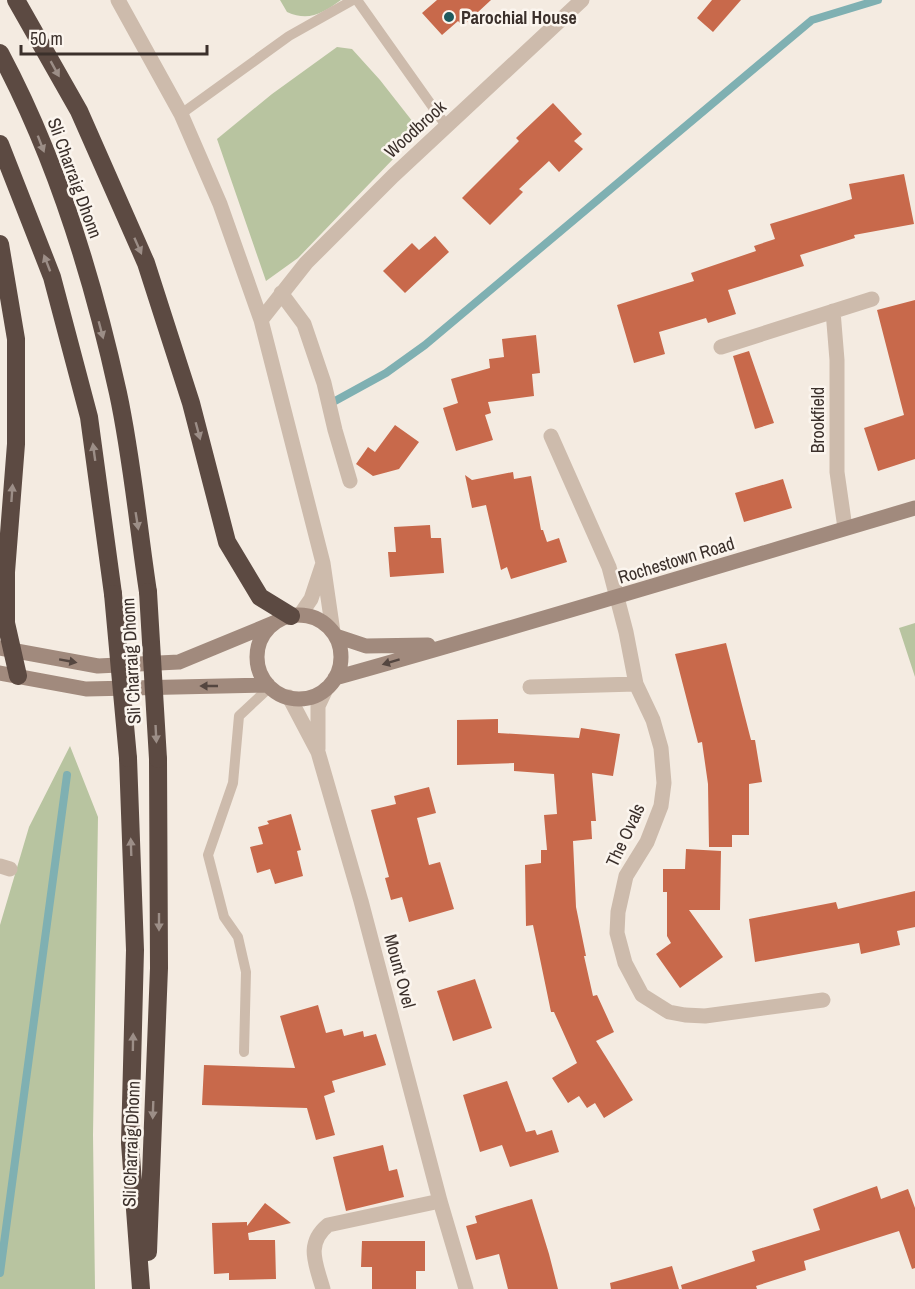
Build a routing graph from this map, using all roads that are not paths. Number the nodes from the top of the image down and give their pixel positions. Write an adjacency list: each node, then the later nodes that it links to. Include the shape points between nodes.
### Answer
1 (16, 0): 22 (highway, one-way to 22, via 79,111 146,263 191,404 227,542 260,597)
2 (118, 0): 6 (street)
3 (355, 0): 6 (lane, via 289,36); 7 (lane)
4 (582, 0): 7 (street, Woodbrook)
5 (0, 53): 37 (highway, Sli Charraig Dhonn, one-way to 37, bridge, via 23,95 81,253 118,393 148,591 158,759 159,968)
6 (181, 114): 13 (street, via 220,204)
7 (447, 127): 10 (street, Woodbrook, via 306,263)
8 (0, 144): 36 (highway, Sli Charraig Dhonn, one-way to 8, bridge, via 130,1143 135,950 128,758 113,594 89,417 52,277)
9 (0, 244): 20 (highway, one-way to 9, via 16,444 16,339)
10 (281, 293): 13 (street, Woodbrook); 16 (street, via 304,324)
11 (872, 299): 12 (street)
12 (833, 311): 14 (street); 18 (street, Brookfield, via 837,472)
13 (261, 320): 19 (street)
14 (721, 346)
15 (551, 436): 21 (street, The Ovals, via 609,567)
16 (350, 481)
17 (915, 508): 18 (main road, Rochestown Road)
18 (845, 528): 21 (main road, Rochestown Road)
19 (323, 563): 22 (street, via 311,599); 23 (street)
20 (3, 576): 25 (highway)
21 (616, 599): 24 (main road, Rochestown Road); 28 (street, The Ovals)
22 (289, 617): 23 (main road, via 318,619); 25 (main road, one-way to 22, via 98,666 179,663); 29 (main road, via 266,631 259,644 260,672)
23 (334, 634): 24 (main road, Rochestown Road, via 366,646); 27 (main road, via 341,657)
24 (446, 645): 27 (main road, Rochestown Road, one-way to 27)
25 (5, 649): 26 (highway)
26 (9, 675): 29 (main road, one-way to 26, via 86,689)
27 (331, 683): 31 (main road, via 309,697); 32 (street, Mount Ovel, via 318,706)
28 (636, 684): 30 (street); 33 (street, The Ovals, via 661,748 664,783 656,822 627,876 618,912 617,933 625,963 642,995 669,1012 705,1016)
29 (269, 686): 31 (main road); 34 (lane, via 239,716 232,783 208,855 224,917 238,936 246,972)
30 (530, 687)
31 (289, 697): 32 (street, Mount Ovel)
32 (318, 752): 35 (street, Mount Ovel)
33 (823, 1000)
34 (244, 1052)
35 (440, 1201): 38 (street, via 328,1225 316,1234 313,1251); 39 (street, Mount Ovel)
36 (141, 1289)
37 (146, 1289)
38 (323, 1289)
39 (465, 1289)

